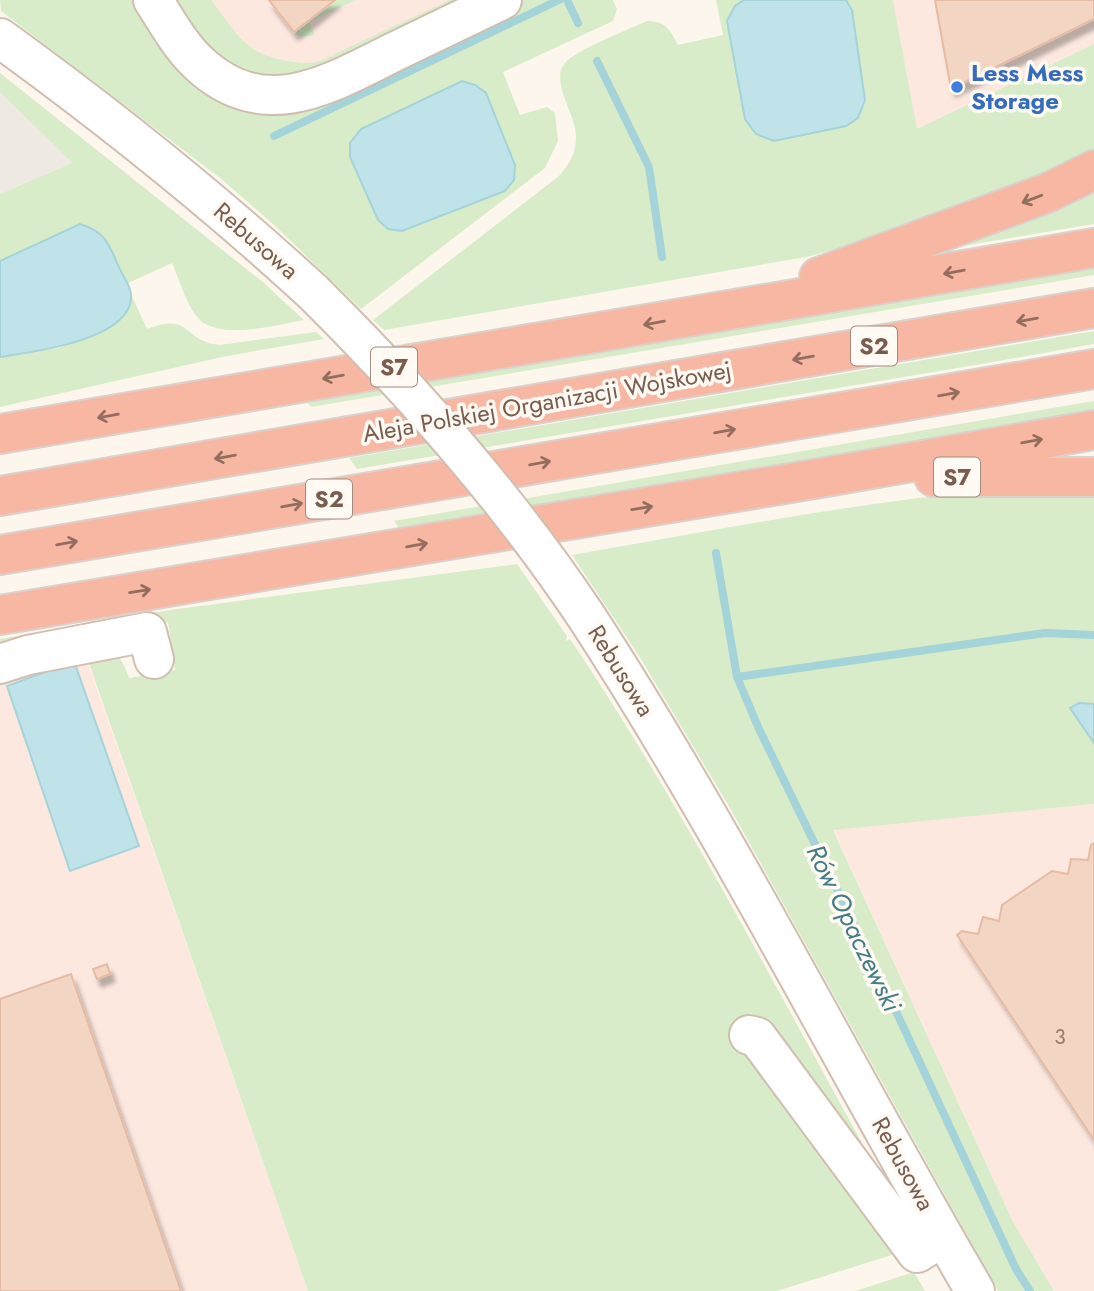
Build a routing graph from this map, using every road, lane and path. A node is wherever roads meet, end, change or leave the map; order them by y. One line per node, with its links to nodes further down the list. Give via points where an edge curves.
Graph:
1 (153, 0): 2 (street, via 204,68 244,91 261,94 311,91 330,84)
2 (502, 0)
3 (0, 38): 19 (street, Rebusowa, bridge, via 144,147 313,292 440,425 513,515 651,717)
4 (1094, 170): 7 (highway, one-way to 7, via 1047,194)
5 (1094, 248): 7 (highway, S7, one-way to 7)
6 (1094, 308): 13 (highway, Aleja Polskiej Organizacji Wojskowej / S2, one-way to 13)
7 (721, 311): 10 (highway, S7, one-way to 10)
8 (1094, 369): 14 (highway, S2, one-way to 8)
9 (1094, 430): 12 (highway, one-way to 9)
10 (0, 434)
11 (1094, 477): 12 (highway, S7)
12 (820, 478): 15 (highway, S7, one-way to 12)
13 (0, 496)
14 (0, 555)
15 (0, 615)
16 (154, 660): 17 (street, via 147,632)
17 (0, 664)
18 (749, 1035): 19 (street, via 757,1037 917,1253)
19 (943, 1237): 20 (street, Rebusowa)
20 (975, 1291)

